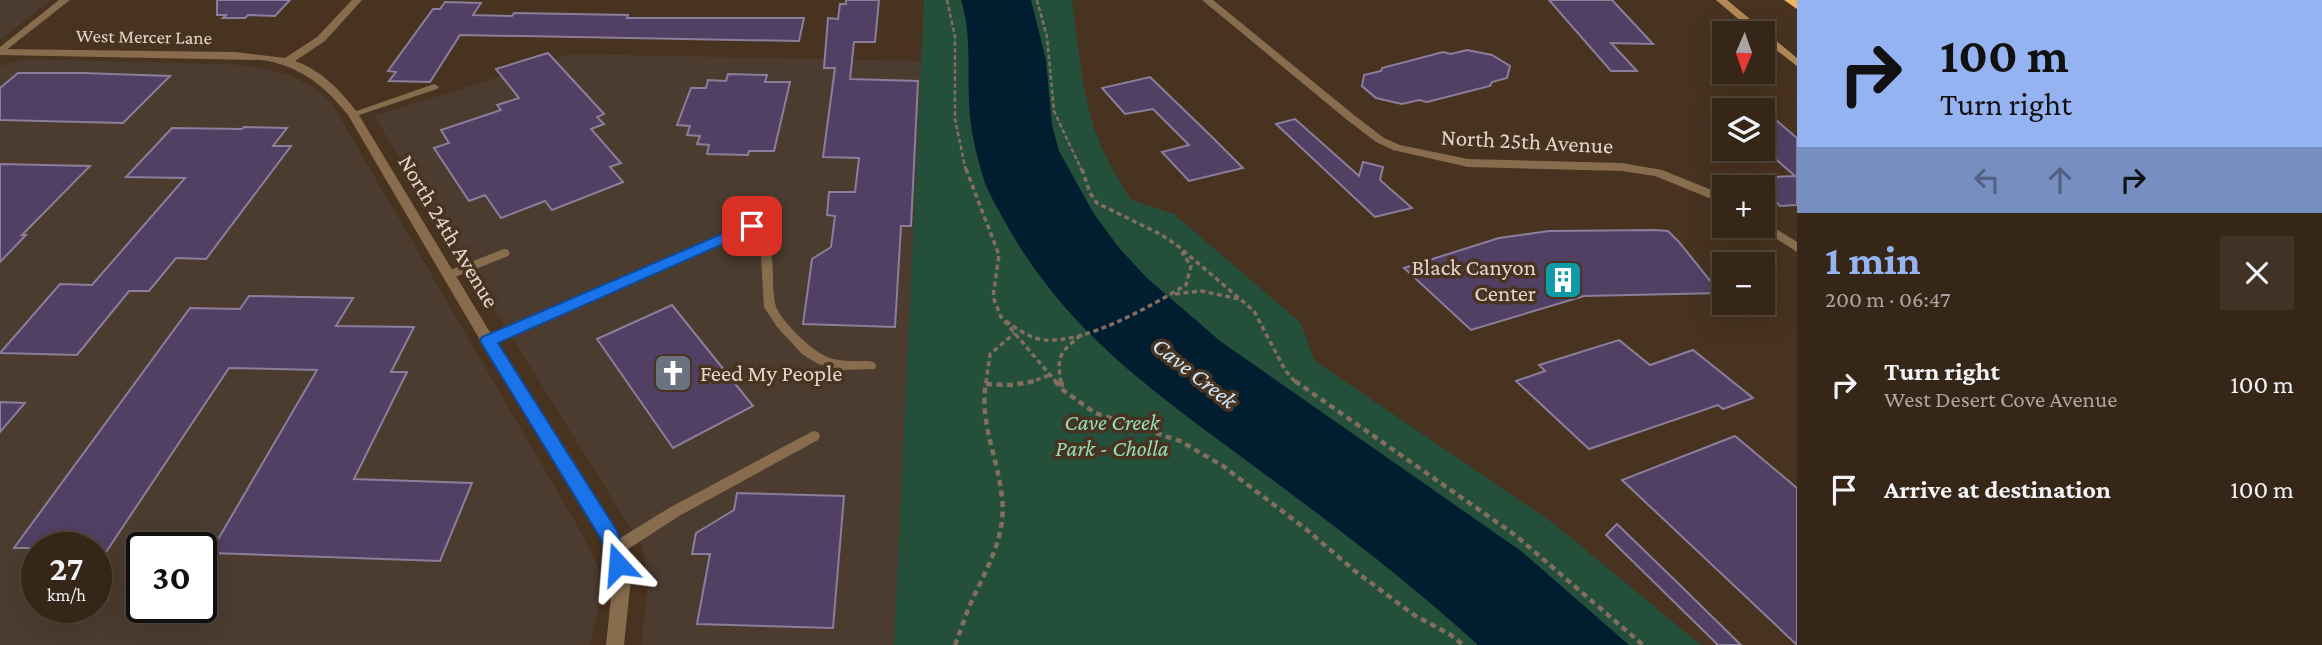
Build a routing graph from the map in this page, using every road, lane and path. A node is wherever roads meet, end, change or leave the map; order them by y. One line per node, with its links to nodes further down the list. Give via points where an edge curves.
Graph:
1 (65, 0): 11 (street)
2 (357, 0): 12 (street, via 321,39)
3 (947, 0): 25 (path, via 955,37 959,145 999,255 993,297)
4 (1037, 0): 19 (path, via 1051,64 1054,111 1090,193 1117,215)
5 (1207, 0): 16 (street, North 25th Avenue, via 1350,117 1396,148 1468,163 1622,167 1658,173)
6 (1721, 0): 9 (main road)
7 (1791, 0): 8 (highway)
8 (1797, 5)
9 (1746, 21)
10 (1775, 45): 13 (main road)
11 (0, 52): 12 (street, West Mercer Lane, via 227,55)
12 (288, 62): 15 (street, North 24th Avenue, via 333,89)
13 (1797, 63)
14 (433, 87): 15 (lane)
15 (353, 114): 22 (street, North 24th Avenue)
16 (1712, 195)
17 (752, 226): 28 (street); 29 (lane, via 766,251 772,312 782,325 819,361)
18 (1775, 234): 20 (street)
19 (1178, 246): 23 (path, via 1191,266 1186,285); 24 (path)
20 (1797, 248)
21 (504, 253): 22 (lane)
22 (449, 275): 28 (street, North 24th Avenue)
23 (1169, 295): 24 (path, via 1201,290); 27 (path)
24 (1241, 299): 38 (path, via 1254,312 1298,385 1515,535)
25 (1001, 317): 26 (path); 27 (path, via 1024,334 1045,340)
26 (1015, 333): 30 (path); 31 (path, via 990,354)
27 (1083, 334): 32 (path, via 1061,352 1058,367)
28 (488, 341): 34 (street, North 24th Avenue)
29 (870, 366)
30 (1050, 374): 31 (path, via 1017,386); 32 (path)
31 (986, 384): 36 (path, via 985,427 1002,497 1002,525 993,559)
32 (1063, 390): 37 (path, via 1095,413 1180,441 1223,466 1355,571)
33 (813, 436): 34 (lane)
34 (614, 550): 35 (street, North 24th Avenue, via 622,578)
35 (615, 645)
36 (955, 645)
37 (1463, 645)
38 (1643, 645)

